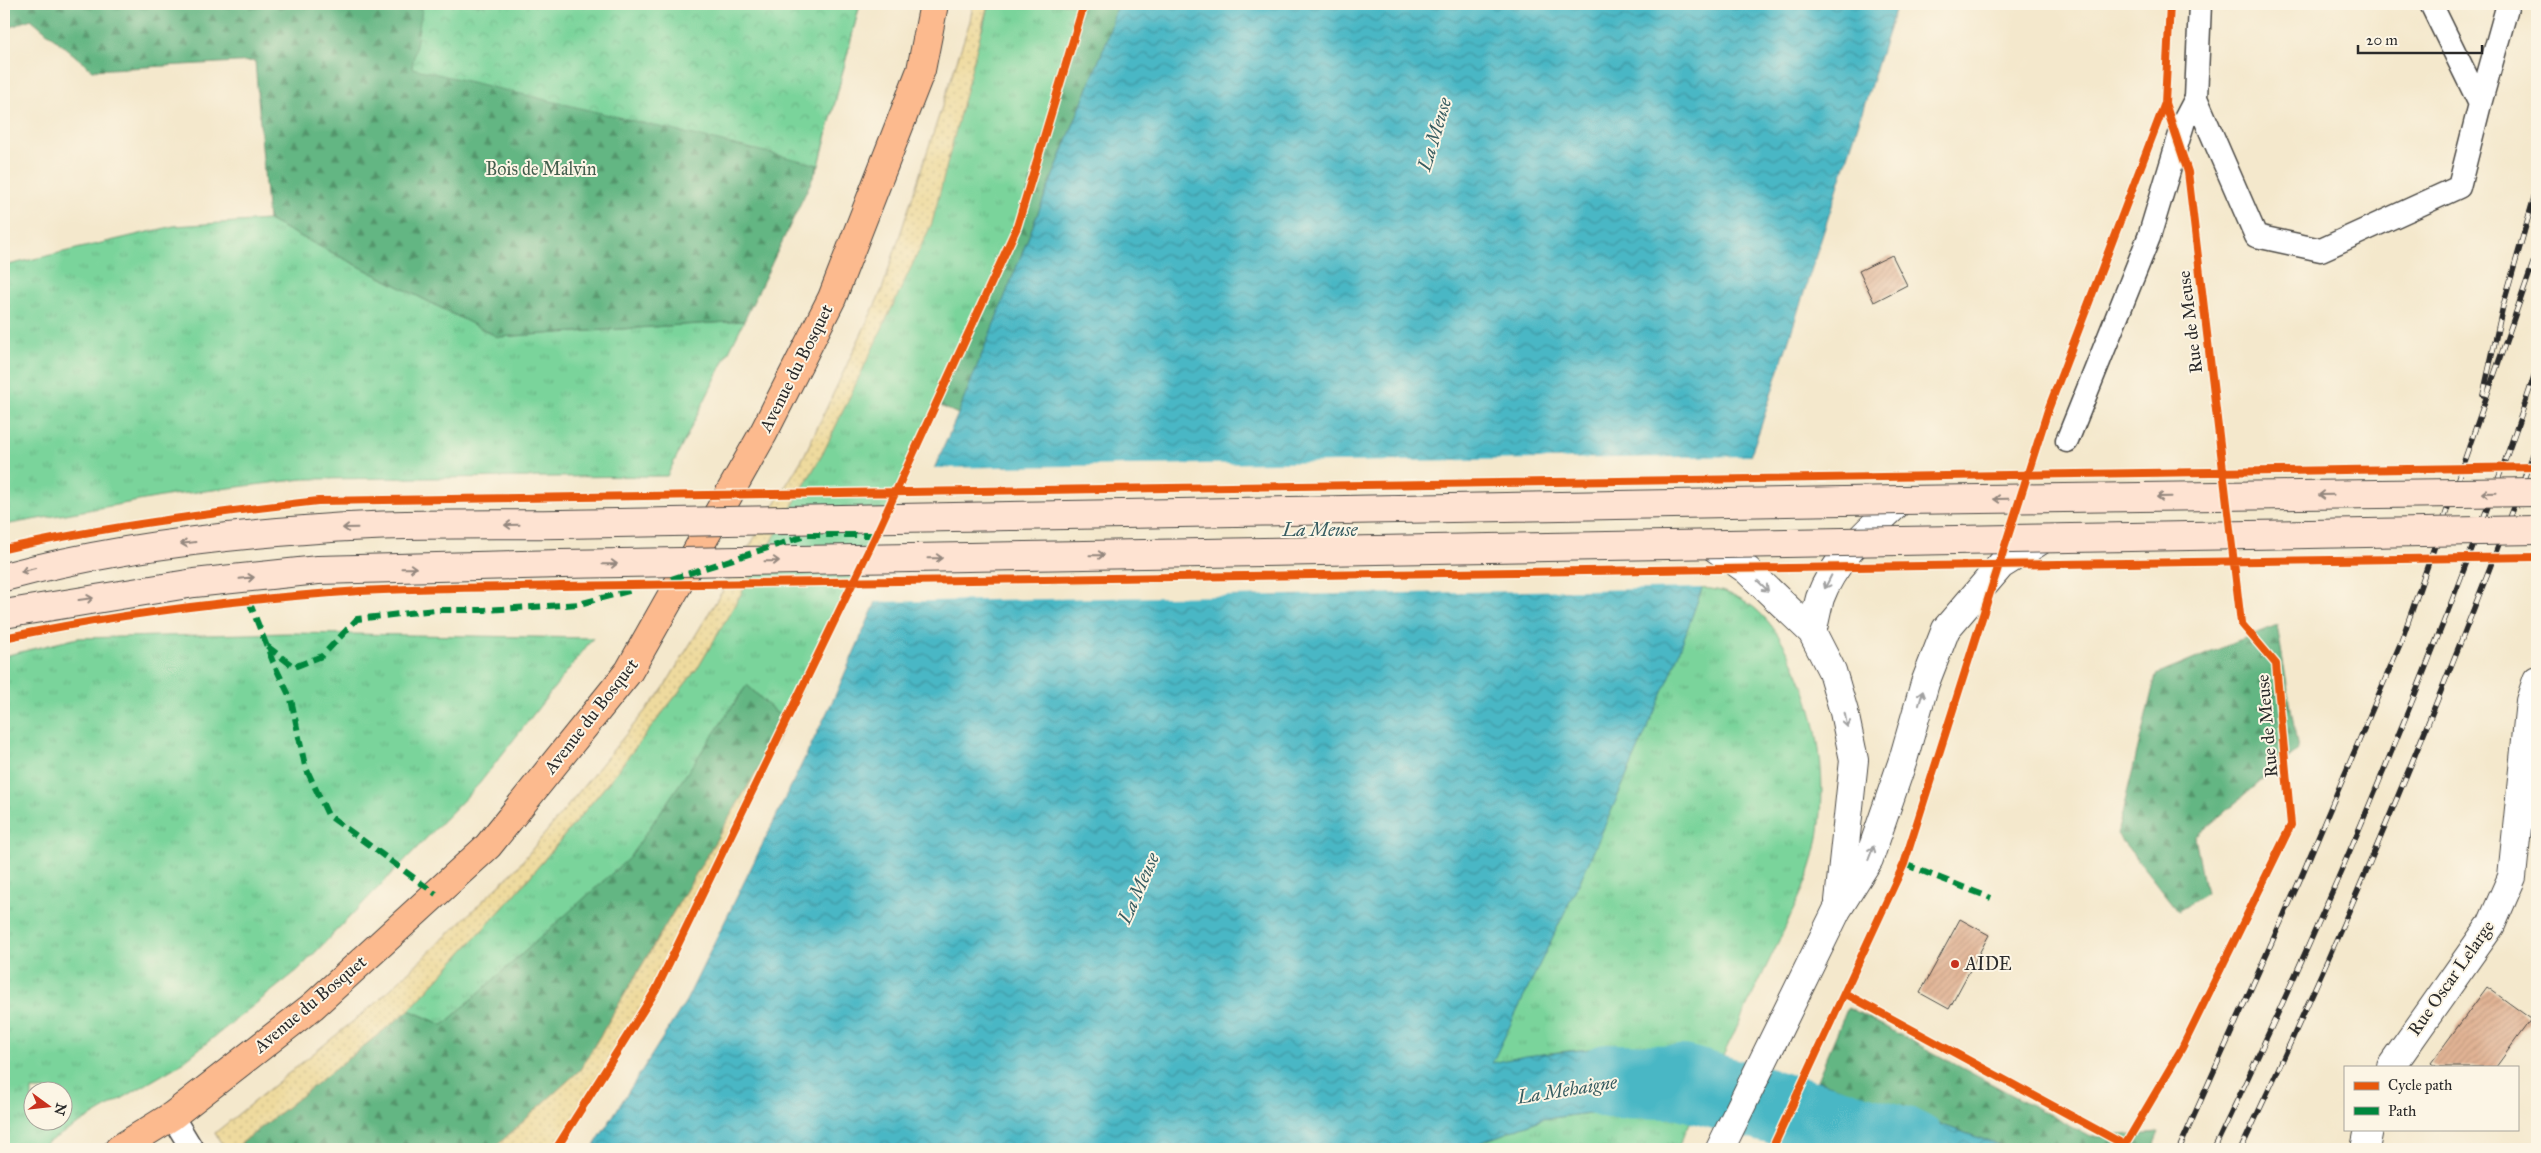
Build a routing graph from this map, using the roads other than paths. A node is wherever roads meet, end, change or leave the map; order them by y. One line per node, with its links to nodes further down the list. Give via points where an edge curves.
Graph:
1 (934, 4): 20 (main road, Avenue du Bosquet, via 921,70 832,298 764,432 630,671 488,846 313,1006)
2 (2200, 4): 5 (lane)
3 (2431, 4): 6 (lane)
4 (2508, 4): 6 (lane)
5 (2196, 98): 6 (lane, via 2256,236 2321,250 2459,186); 7 (lane, via 2184,121 2149,237)
6 (2480, 104)
7 (2067, 441)
8 (2537, 492): 9 (main road, one-way to 9, bridge)
9 (1901, 500): 12 (street, bridge); 14 (main road, one-way to 14, bridge, via 319,529 62,561)
10 (2537, 530): 11 (main road, bridge)
11 (2043, 539): 12 (main road, bridge); 18 (street, one-way to 11, via 1869,859 1925,683 1946,630 2001,566)
12 (1856, 543): 13 (main road, bridge); 16 (street, one-way to 16, via 1836,567 1820,598)
13 (1711, 545): 15 (main road, one-way to 13, bridge, via 194,583 318,570); 16 (street, one-way to 16, via 1747,570)
14 (4, 576)
15 (4, 614)
16 (1812, 632): 18 (street, one-way to 18, via 1832,671 1854,760)
17 (2537, 680): 19 (street, Rue Oscar Lelarge, via 2530,701 2512,877 2491,925)
18 (1838, 910): 24 (street)
19 (2392, 1066)
20 (172, 1116): 22 (main road, Avenue du Bosquet); 23 (lane)
21 (2369, 1130): 25 (street)
22 (118, 1149)
23 (192, 1149)
24 (1720, 1149)
25 (2365, 1149)

